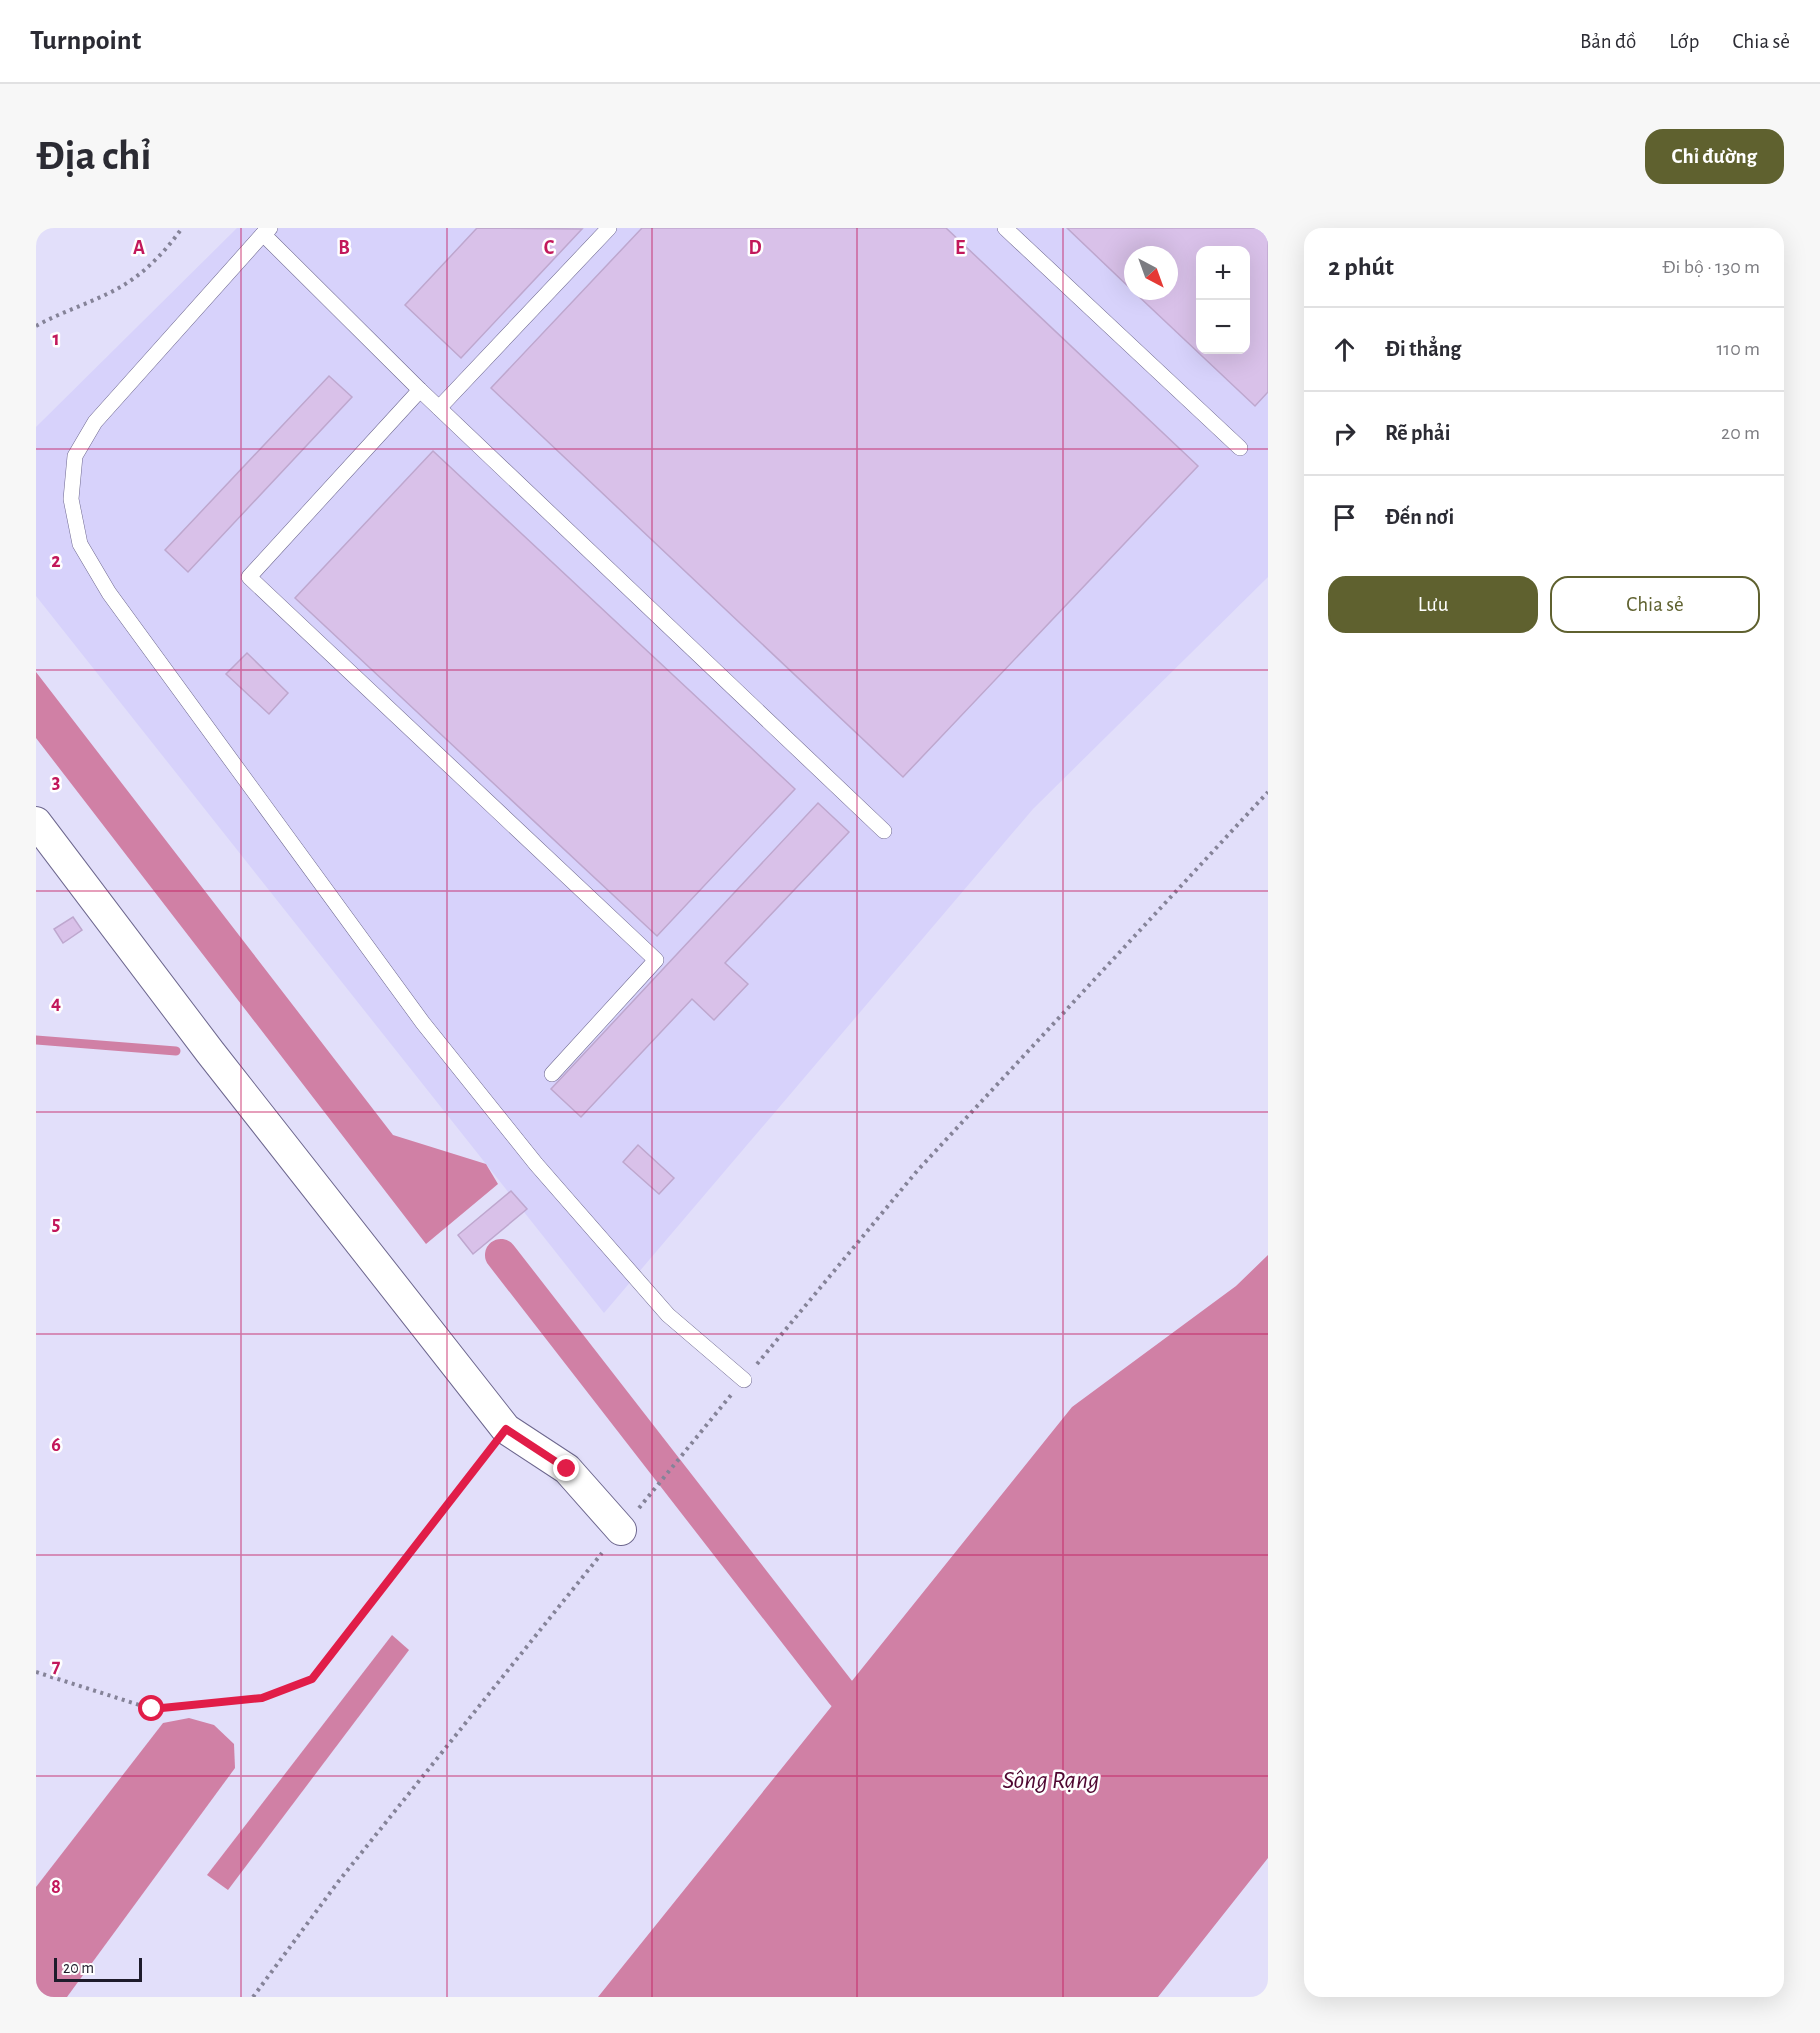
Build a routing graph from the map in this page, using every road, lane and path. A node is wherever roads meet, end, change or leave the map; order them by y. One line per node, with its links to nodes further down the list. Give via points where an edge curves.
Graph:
1 (182, 228): 5 (path, via 165,251 137,275 111,292)
2 (609, 228): 7 (lane)
3 (1005, 228): 8 (lane)
4 (266, 231): 6 (lane); 12 (lane, via 95,422 75,456 71,498 80,544 109,593 256,797 423,1023 528,1156 668,1315)
5 (36, 326)
6 (420, 390): 7 (lane); 11 (lane, via 249,577 656,960)
7 (439, 408): 10 (lane)
8 (1240, 448)
9 (36, 822): 13 (street, via 210,1052)
10 (884, 831)
11 (552, 1074)
12 (744, 1380)
13 (506, 1429): 14 (street, via 567,1469); 15 (path, via 312,1679 262,1698 152,1709)
14 (621, 1530)
15 (36, 1672)

